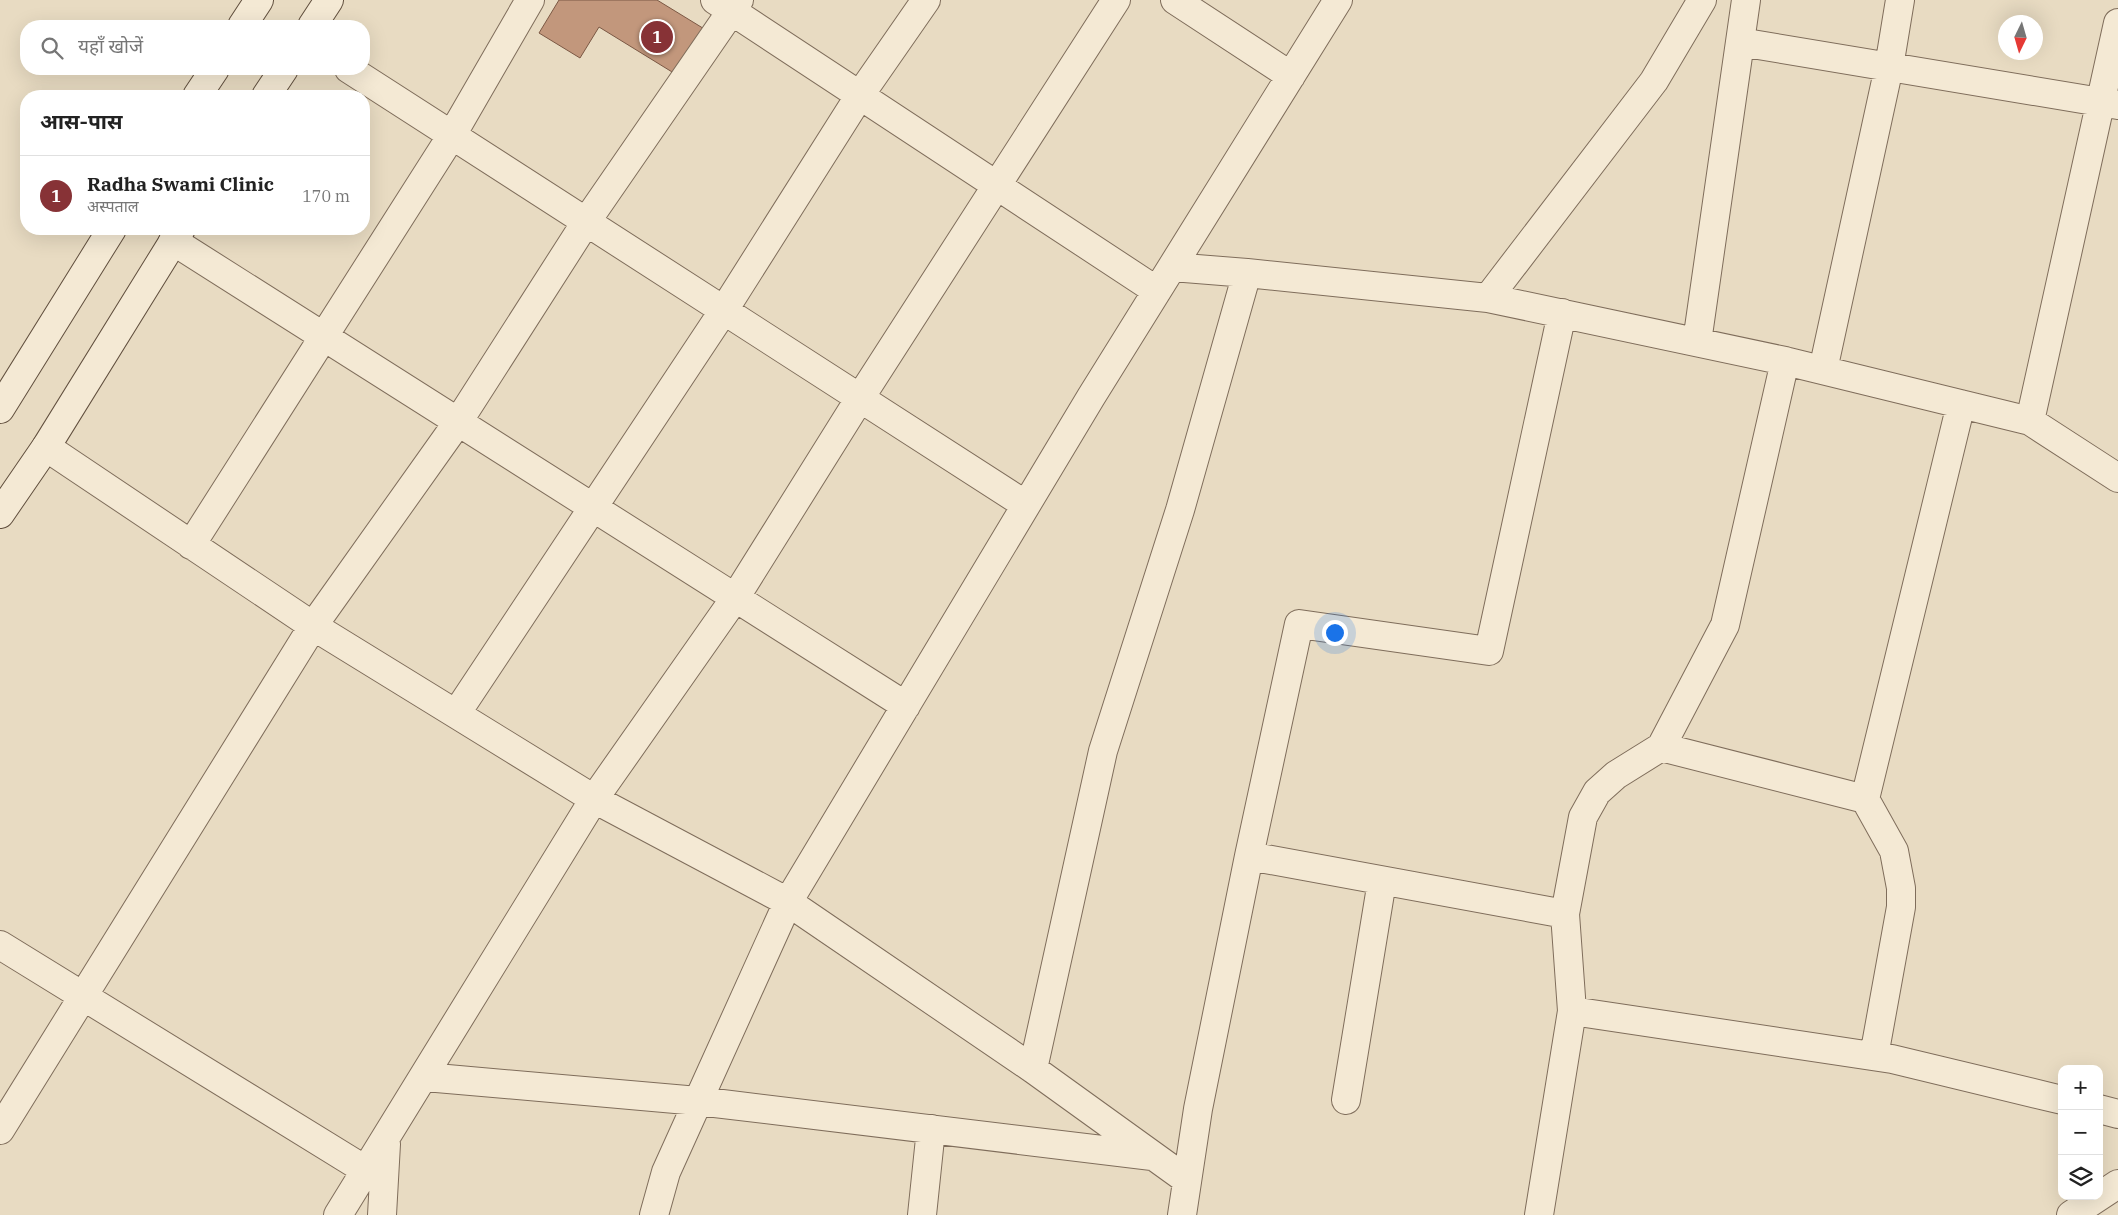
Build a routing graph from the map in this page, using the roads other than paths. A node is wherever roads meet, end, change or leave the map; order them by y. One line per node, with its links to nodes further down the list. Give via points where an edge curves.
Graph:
1 (259, 0): 12 (street)
2 (328, 0): 13 (street)
3 (530, 0): 25 (street)
4 (926, 0): 23 (street)
5 (1116, 0): 26 (street)
6 (1174, 0): 20 (street)
7 (1338, 0): 20 (street)
8 (1702, 0): 33 (street, via 1654,82)
9 (1746, 0): 15 (street)
10 (1900, 0): 16 (street)
11 (729, 4): 23 (street); 27 (street)
12 (246, 20)
13 (316, 20)
14 (2118, 23): 24 (street)
15 (1740, 42): 16 (street); 37 (street)
16 (1889, 67): 24 (street); 39 (street)
17 (210, 75): 21 (street)
18 (280, 75): 22 (street)
19 (358, 75): 25 (street)
20 (1291, 76): 30 (street)
21 (201, 90)
22 (270, 90)
23 (860, 95): 26 (street); 34 (street)
24 (2109, 104): 43 (street)
25 (452, 135): 27 (street); 36 (street)
26 (998, 186): 32 (street); 40 (street)
27 (586, 222): 34 (street); 44 (street)
28 (108, 235): 42 (street)
29 (177, 235): 36 (street); 45 (street)
30 (1172, 267): 31 (street); 32 (street)
31 (1247, 272): 33 (street); 66 (street, via 1180,510 1103,751)
32 (1157, 291): 47 (street)
33 (1488, 298): 35 (street)
34 (724, 310): 40 (street); 48 (street)
35 (1562, 313): 37 (street); 58 (street, via 1489,651 1299,624)
36 (323, 336): 44 (street); 50 (street)
37 (1697, 342): 38 (street)
38 (1786, 361): 39 (street); 55 (street, via 1725,625)
39 (1823, 370): 41 (street)
40 (860, 398): 47 (street); 51 (street)
41 (1962, 404): 43 (street); 57 (street)
42 (0, 410)
43 (2030, 420): 46 (street)
44 (458, 422): 48 (street); 52 (street)
45 (46, 447): 49 (street); 50 (street)
46 (2118, 478)
47 (1026, 505): 53 (street)
48 (592, 507): 51 (street); 54 (street)
49 (0, 514)
50 (191, 545): 52 (street)
51 (735, 598): 53 (street); 56 (street)
52 (313, 626): 54 (street); 63 (street)
53 (906, 706): 60 (street)
54 (456, 714): 56 (street)
55 (1661, 746): 57 (street); 61 (street, via 1616,775 1597,792 1583,817)
56 (594, 799): 60 (street); 67 (street)
57 (1865, 799): 65 (street, via 1894,851 1901,888 1901,907)
58 (1249, 856): 59 (street); 78 (street, via 1198,1109)
59 (1382, 881): 61 (street); 69 (street)
60 (788, 902): 66 (street); 70 (street)
61 (1565, 914): 64 (street)
62 (0, 945): 63 (street)
63 (82, 996): 74 (street); 77 (street)
64 (1572, 1011): 65 (street); 85 (street)
65 (1874, 1056): 68 (street)
66 (1033, 1069): 76 (street)
67 (425, 1077): 70 (street); 75 (street)
68 (2058, 1099)
69 (1346, 1100)
70 (698, 1101): 73 (street); 82 (street, via 666,1172)
71 (2103, 1110): 72 (street)
72 (2118, 1114)
73 (931, 1129): 76 (street); 83 (street)
74 (0, 1130)
75 (386, 1140): 77 (street); 81 (street)
76 (1153, 1156): 78 (street)
77 (367, 1171): 80 (street)
78 (1187, 1180): 84 (street)
79 (2118, 1184): 86 (street)
80 (338, 1215)
81 (382, 1215)
82 (654, 1215)
83 (922, 1215)
84 (1182, 1215)
85 (1539, 1215)
86 (2071, 1215)

